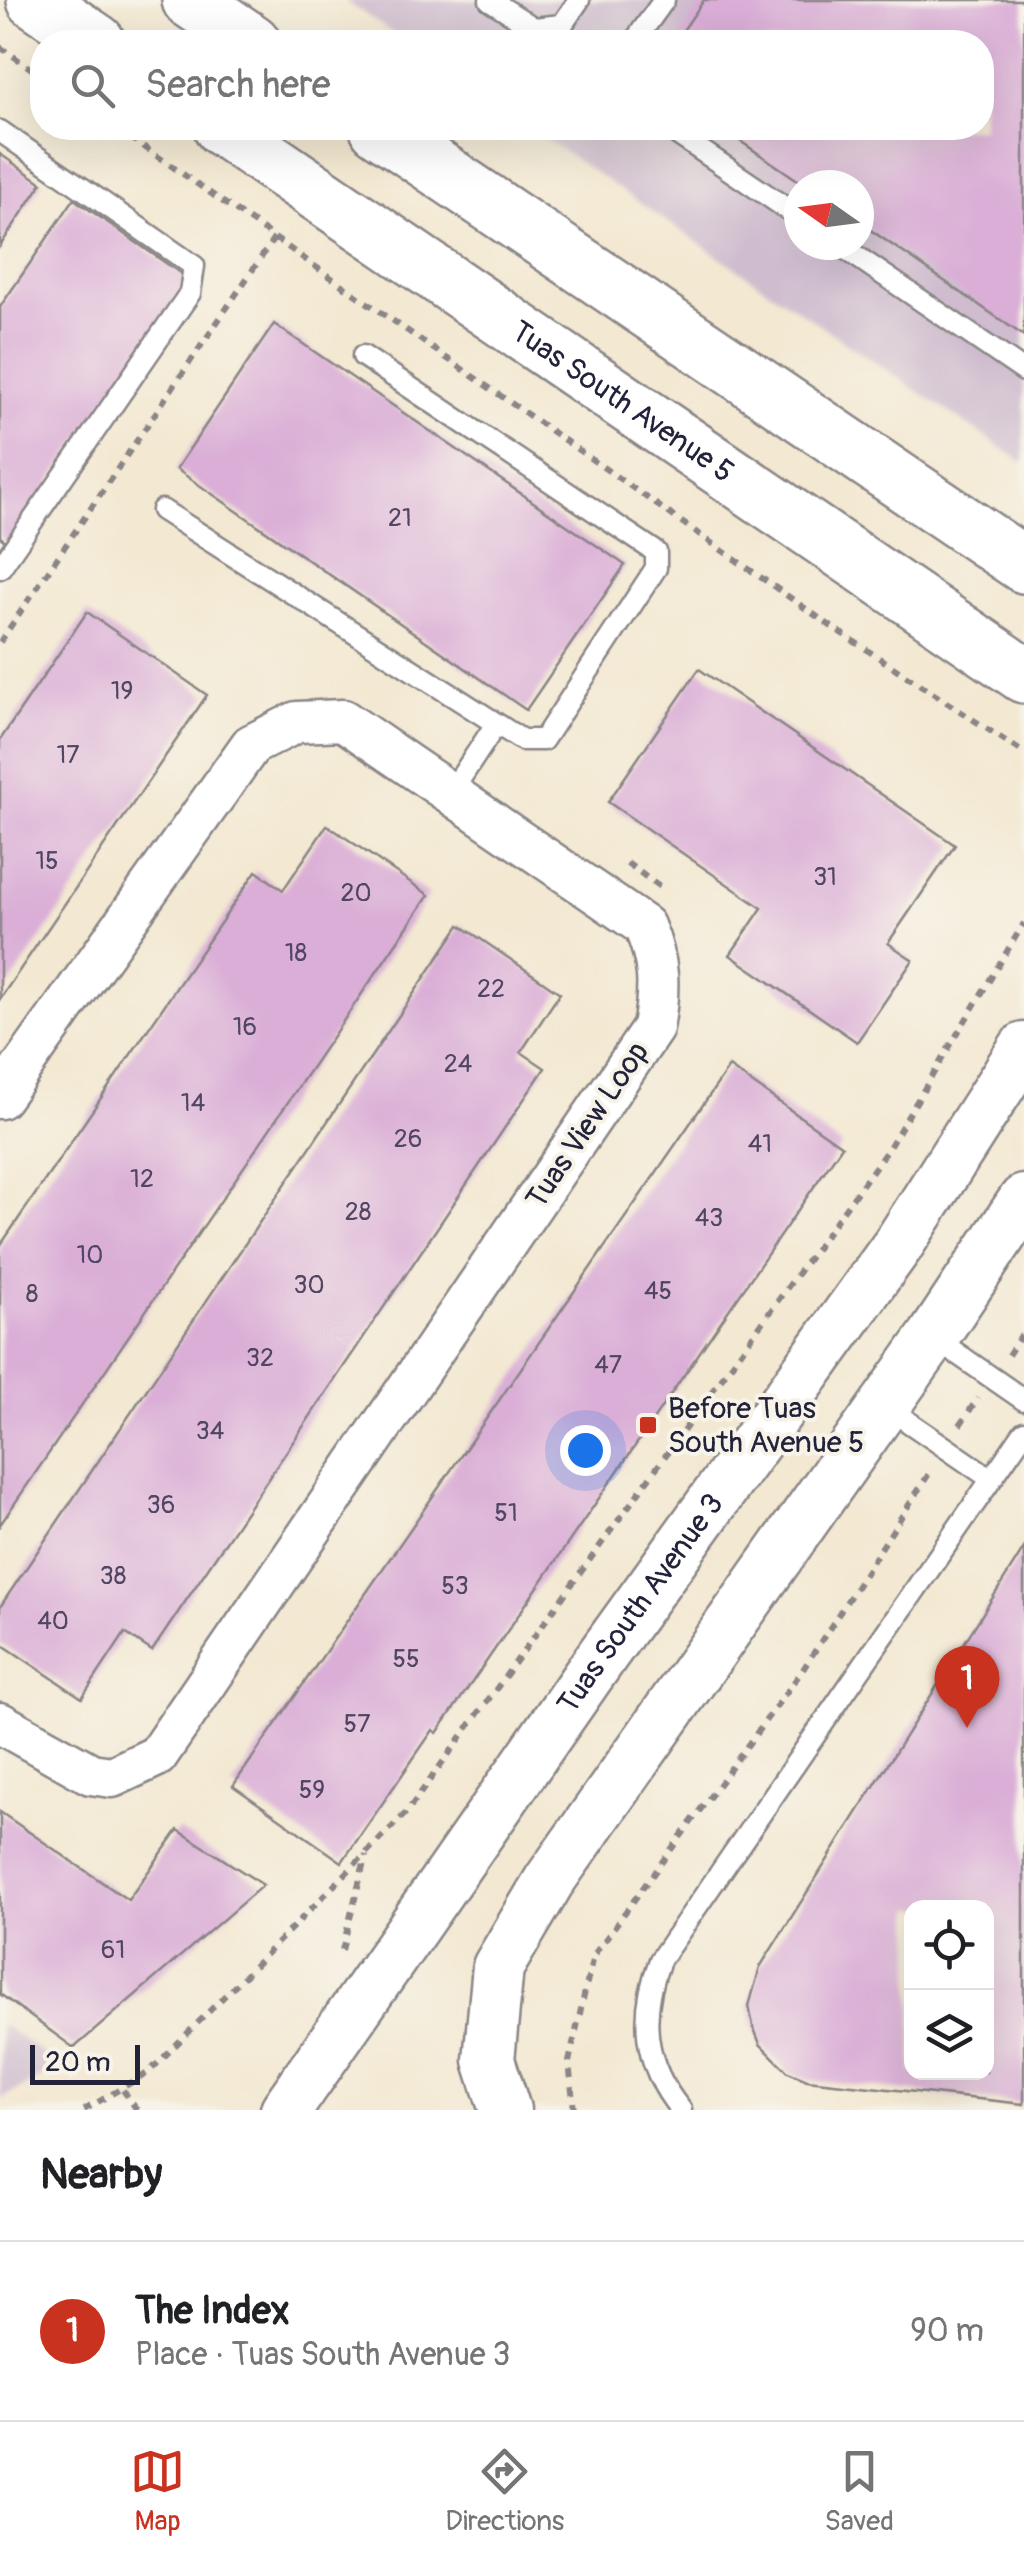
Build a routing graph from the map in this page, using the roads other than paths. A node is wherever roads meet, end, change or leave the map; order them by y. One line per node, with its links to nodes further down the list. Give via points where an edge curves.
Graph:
1 (35, 0): 6 (main road)
2 (190, 0): 7 (main road)
3 (490, 0): 4 (lane, via 534,28 562,25)
4 (579, 0)
5 (664, 0): 8 (lane)
6 (79, 30)
7 (234, 30)
8 (643, 30)
9 (0, 131): 18 (lane, via 194,266 190,293)
10 (240, 140): 20 (main road, Tuas South Avenue 5)
11 (396, 140): 19 (main road)
12 (686, 140): 13 (lane)
13 (784, 207)
14 (862, 260): 16 (lane)
15 (363, 356): 21 (lane, via 656,552 656,568 543,740 530,743)
16 (1024, 371)
17 (162, 510): 21 (lane)
18 (2, 562)
19 (1024, 565)
20 (1024, 675)
21 (496, 724): 22 (lane)
22 (450, 794): 24 (street, Tuas View Loop, via 343,720 298,722 251,745); 31 (street, Tuas View Loop, via 644,926 658,958 653,1028 157,1756 112,1777 91,1774)
23 (1024, 1048): 32 (street, Tuas South Avenue 3, via 898,1245)
24 (0, 1098)
25 (1024, 1200): 26 (street)
26 (933, 1337): 27 (lane); 28 (street)
27 (1024, 1400)
28 (884, 1406): 30 (lane); 33 (street, via 549,1881 498,1967 489,2060)
29 (1024, 1432): 30 (lane)
30 (990, 1478): 34 (lane, via 660,1960 644,2022 652,2062)
31 (0, 1723)
32 (286, 2110)
33 (505, 2110)
34 (681, 2110)

